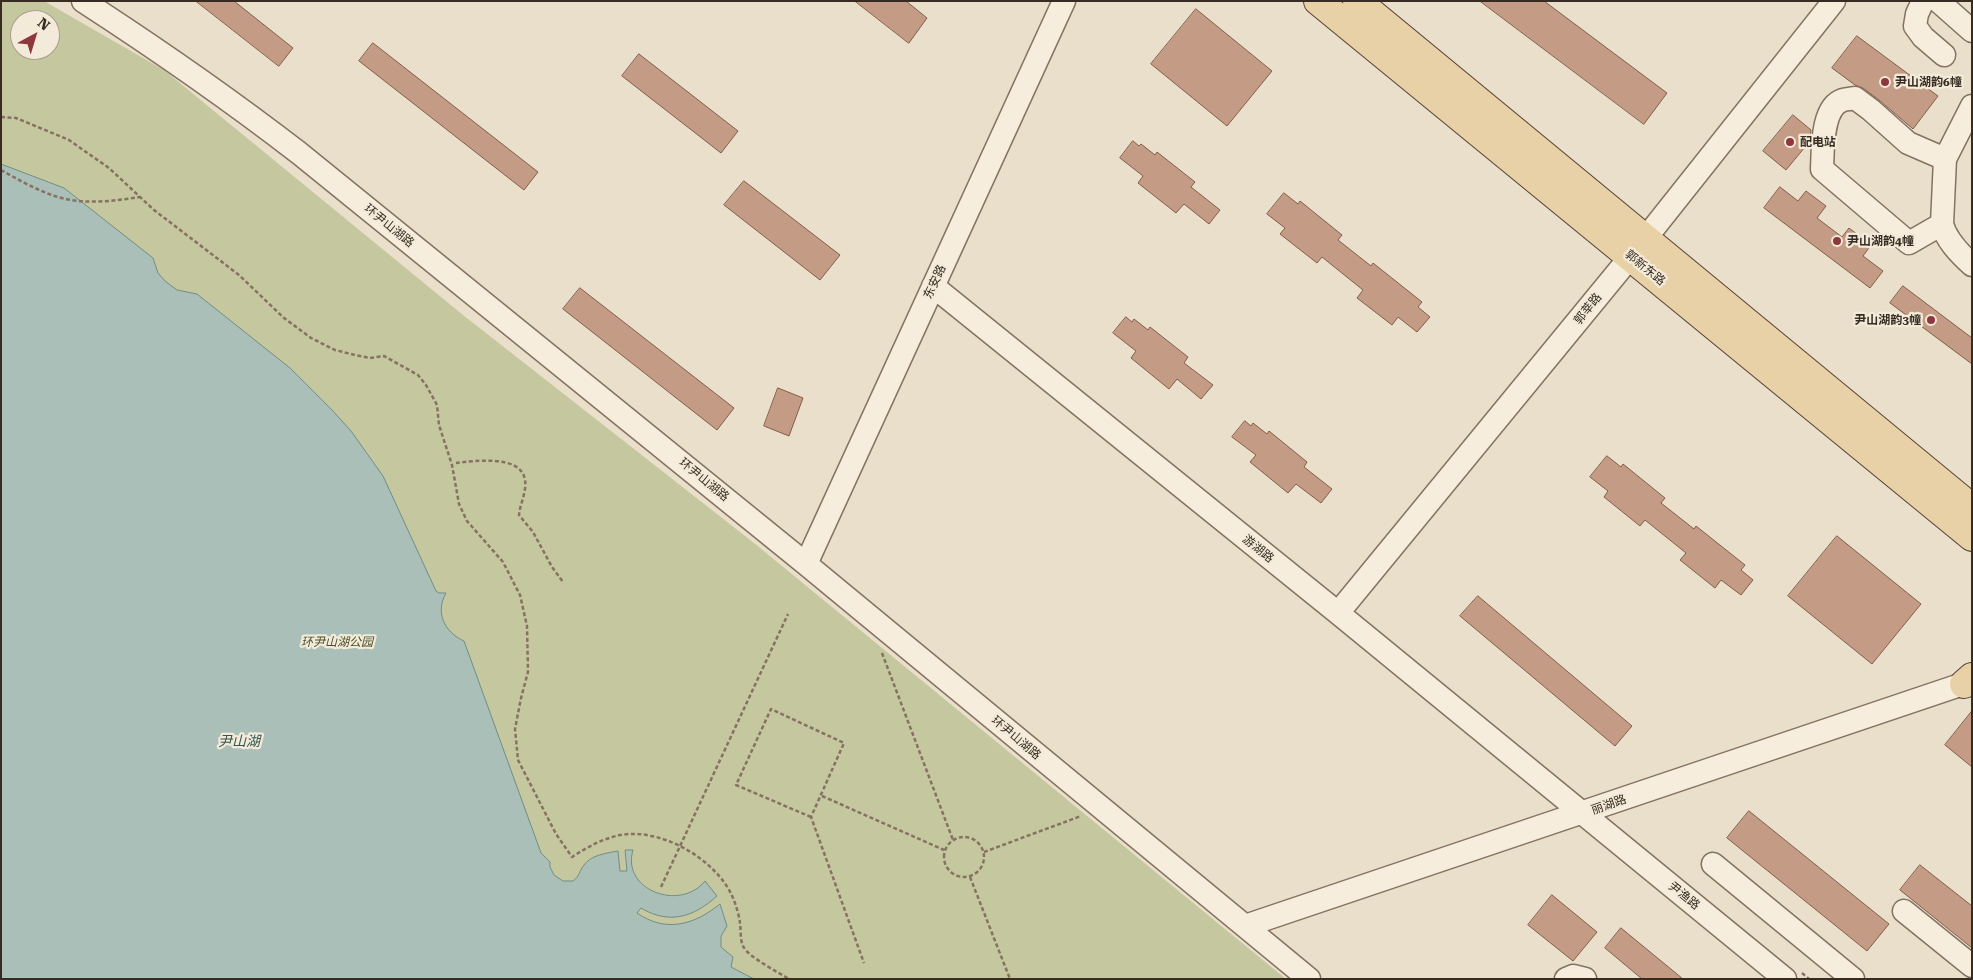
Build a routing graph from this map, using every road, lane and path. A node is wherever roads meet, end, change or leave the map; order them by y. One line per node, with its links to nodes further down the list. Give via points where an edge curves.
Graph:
1 (83, 1): 22 (street, 环尹山湖路, via 231,100)
2 (1064, 1): 18 (street, 东安路)
3 (1318, 1): 16 (main road, 郭新东路)
4 (1356, 1): 16 (main road, 郭新东路)
5 (1834, 1): 16 (street, 郭莘路)
6 (1923, 1): 9 (street, via 1916,14 1915,26)
7 (1938, 1): 8 (street)
8 (1972, 31)
9 (1944, 55)
10 (1972, 106): 12 (street)
11 (1, 117): 14 (path, via 16,118 69,140 109,168)
12 (1945, 159): 15 (street); 15 (street, via 1908,143 1855,98 1841,100 1829,112 1824,130 1822,169 1909,243)
13 (1, 170): 14 (path, via 58,197 84,201)
14 (140, 197): 33 (path, via 239,275 284,318 311,338 334,350 356,356 384,356 418,375 437,406 459,504 467,521 503,562 520,595 527,626 528,672 515,729 518,760 556,834 572,856 618,835 643,834)
15 (1942, 224): 17 (street, via 1944,233)
16 (1638, 248): 20 (main road, 郭新东路); 21 (main road, 郭新东路); 24 (street, 郭莘路)
17 (1972, 265)
18 (933, 286): 22 (street, 东安路); 24 (street, 游湖路)
19 (456, 463): 23 (path, via 500,460 523,474 526,481 519,514 534,532)
20 (1972, 508)
21 (1972, 537)
22 (806, 564): 40 (street, 环尹山湖路)
23 (563, 582)
24 (1338, 613): 29 (street, 游湖路)
25 (788, 614): 33 (path)
26 (882, 653): 32 (path)
27 (1969, 681): 29 (street, 丽湖路)
28 (822, 796): 31 (path); 31 (path, via 844,743 771,709 736,785); 34 (path)
29 (1582, 814): 40 (street, 丽湖路); 48 (street, 尹渔路)
30 (1082, 815): 35 (path)
31 (811, 818): 41 (path)
32 (953, 840): 34 (path); 35 (path, via 965,836 973,839)
33 (679, 846): 38 (path); 43 (path, via 694,854 718,875 732,896 740,920 743,946)
34 (944, 850): 37 (path, via 945,866 950,873)
35 (984, 852): 37 (path, via 981,869)
36 (1713, 864): 49 (street)
37 (970, 877): 44 (path)
38 (661, 887)
39 (1904, 911): 42 (street)
40 (1245, 926): 45 (street, 环尹山湖路)
41 (864, 963)
42 (1972, 966)
43 (789, 979)
44 (1010, 979)
45 (1310, 979)
46 (1566, 979): 47 (street, via 1573,976)
47 (1584, 979)
48 (1785, 979)
49 (1853, 979)

